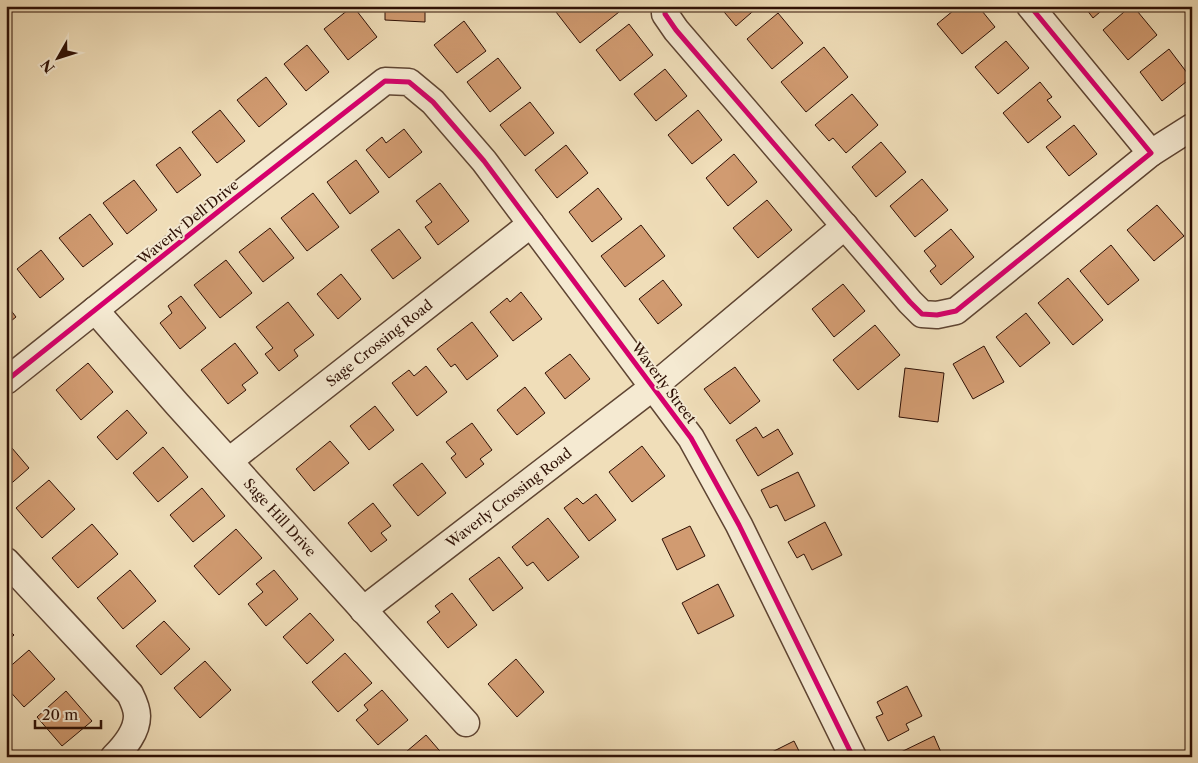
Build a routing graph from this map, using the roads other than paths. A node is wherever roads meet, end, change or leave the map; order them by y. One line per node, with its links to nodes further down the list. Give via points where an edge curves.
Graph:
1 (665, 6): 7 (street, via 665,14 676,30)
2 (1030, 6): 5 (street)
3 (385, 81): 6 (street, Waverly Street, via 409,82 433,102); 8 (street, Waverly Dell Drive)
4 (1192, 127): 5 (street)
5 (1151, 153): 7 (street, via 956,311 922,314)
6 (531, 224): 10 (street, Waverly Street); 11 (street, Sage Crossing Road)
7 (845, 226): 10 (street, Waverly Crossing Road)
8 (95, 310): 9 (street, Waverly Dell Drive); 11 (street, Sage Hill Drive)
9 (6, 381)
10 (653, 387): 13 (street, Waverly Crossing Road); 16 (street, Waverly Street, via 691,438 739,525)
11 (229, 462): 13 (street, Sage Hill Drive)
12 (6, 561): 15 (street, via 130,694 137,715 134,731)
13 (363, 610): 14 (street, Sage Hill Drive)
14 (466, 723)
15 (114, 757)
16 (853, 757)

